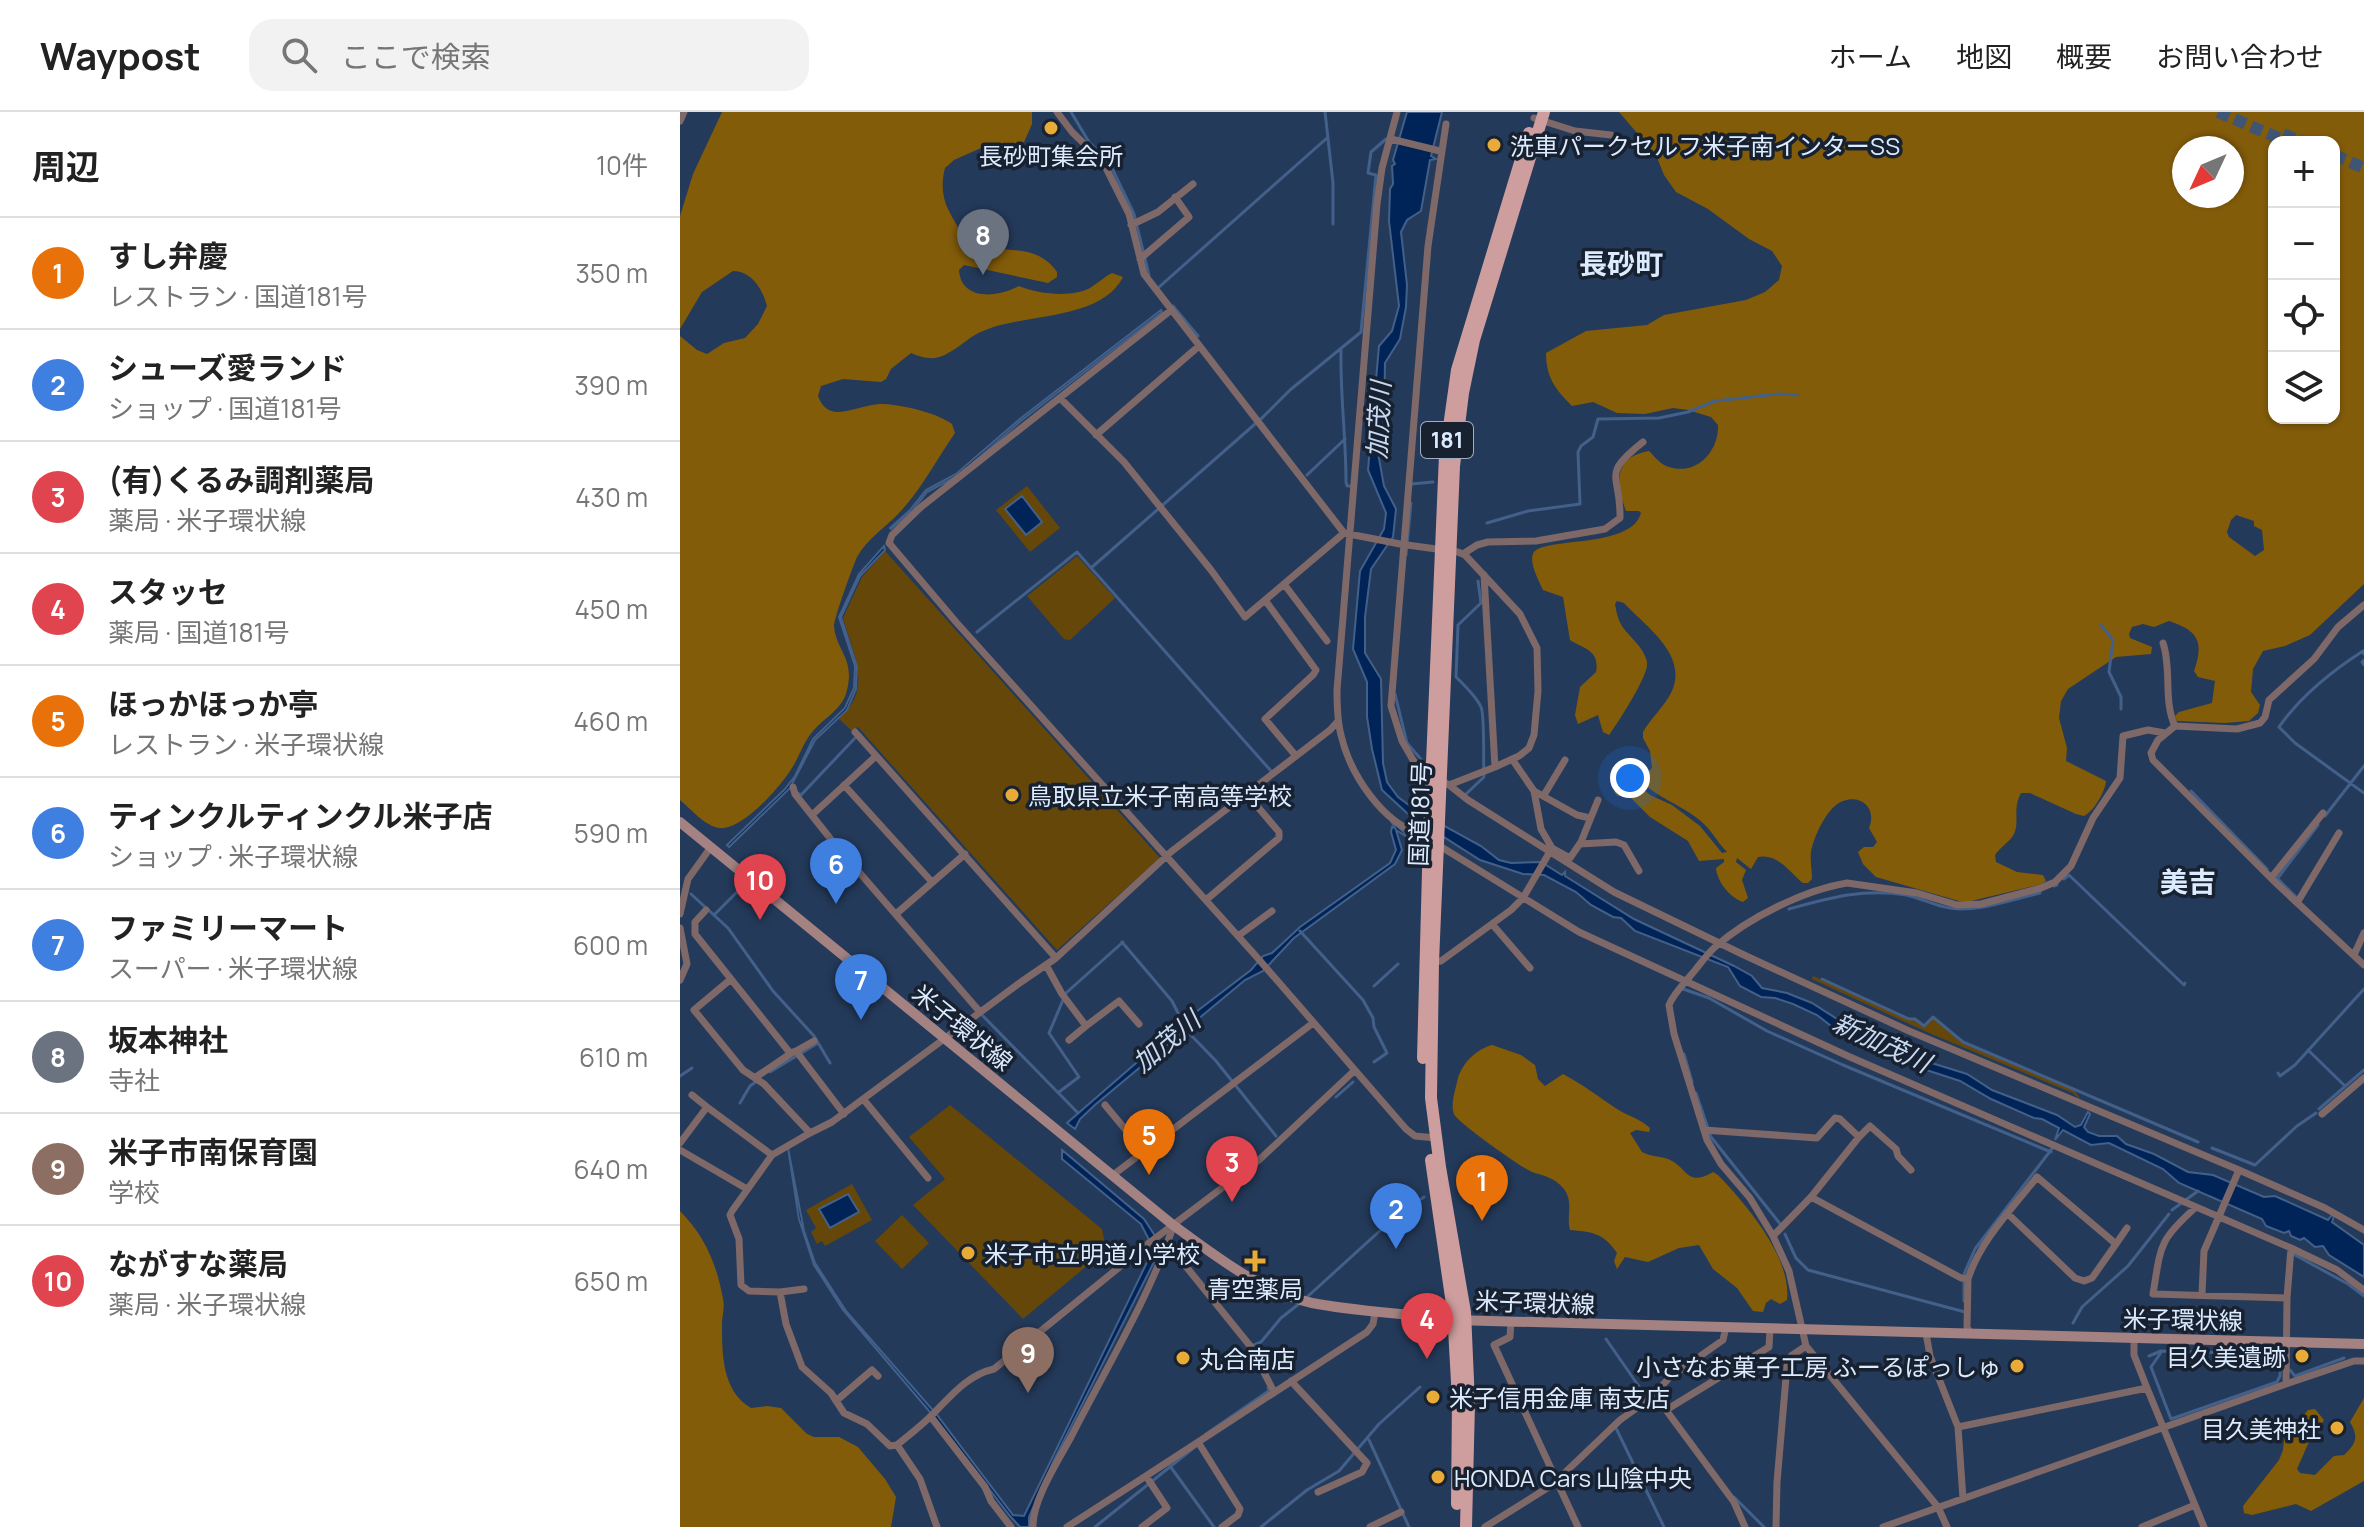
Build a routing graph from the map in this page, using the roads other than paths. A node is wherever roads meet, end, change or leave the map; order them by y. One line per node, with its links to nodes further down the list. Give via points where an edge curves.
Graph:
1 (684, 112): 5 (street)
2 (1397, 112): 8 (street)
3 (1058, 113): 12 (street, via 1103,162)
4 (1539, 116): 7 (street, via 1575,131); 21 (highway, 国道181号 / 181, via 1457,370 1445,455)
5 (680, 121)
6 (1446, 124): 9 (street)
7 (1611, 135)
8 (1393, 140): 9 (street); 19 (street, via 1377,204)
9 (1436, 150): 20 (street)
10 (1193, 184): 11 (street)
11 (1175, 197): 12 (street); 13 (street, via 1189,217)
12 (1131, 225): 13 (street)
13 (1140, 259): 14 (street, via 1144,274)
14 (1170, 311): 15 (street); 16 (street)
15 (1199, 346): 17 (street); 19 (street)
16 (1060, 398): 17 (street); 54 (street, via 921,507 889,543)
17 (1096, 435): 24 (street, via 1124,462 1245,617)
18 (1643, 442): 21 (street, via 1614,471 1620,518 1613,525)
19 (1350, 534): 20 (street); 23 (street); 28 (street)
20 (1401, 545): 21 (street); 37 (street, via 1391,706 1413,760)
21 (1452, 551): 22 (street); 37 (highway, 国道181号 / 181)
22 (1484, 575): 34 (street, via 1520,614 1538,654 1534,735 1529,748); 36 (street)
23 (1284, 584): 24 (street); 26 (street)
24 (1265, 600): 33 (street, via 1316,670 1265,719)
25 (2364, 605): 29 (street, via 2269,700 2260,723 2237,729)
26 (1327, 641)
27 (2163, 643): 29 (street)
28 (1338, 721): 33 (street); 49 (street, via 1344,747 1370,795 1400,825)
29 (2175, 726): 31 (street)
30 (855, 732): 32 (street)
31 (2165, 733): 56 (street, via 2153,747 2153,760); 69 (street, via 2148,730 2123,736 2120,778 2093,818 2071,866 2048,885 1981,904 1957,905 1847,883 1789,901)
32 (876, 756): 38 (street); 53 (street)
33 (1296, 756): 41 (street)
34 (1512, 759): 36 (street); 40 (street)
35 (1565, 760): 42 (street)
36 (1495, 767): 37 (street)
37 (1440, 779): 49 (highway, 国道181号 / 181); 52 (street)
38 (844, 785): 45 (street); 57 (street)
39 (793, 787): 45 (street)
40 (1534, 791): 42 (street); 52 (street)
41 (1246, 793): 54 (street); 59 (street, via 1279,838)
42 (1544, 795): 46 (street)
43 (1598, 800): 46 (street)
44 (2323, 813): 56 (street)
45 (812, 815): 64 (street)
46 (1590, 818): 50 (street)
47 (680, 822): 51 (main road, 米子環状線)
48 (2339, 833): 60 (street)
49 (1434, 840): 58 (street); 72 (highway, 国道181号 / 181)
50 (1580, 844): 52 (street, via 1570,858); 55 (street, via 1624,845)
51 (711, 847): 63 (street, via 686,883); 83 (main road, 米子環状線)
52 (1550, 853): 58 (street); 69 (street)
53 (965, 854): 57 (street); 71 (street)
54 (1167, 856): 59 (street); 71 (street)
55 (1639, 871)
56 (2271, 878): 60 (street)
57 (932, 882): 64 (street)
58 (1524, 896): 65 (street); 77 (street, via 1579,932)
59 (1206, 900): 68 (street)
60 (2297, 903): 70 (street)
61 (706, 910): 76 (street, via 695,922 695,934)
62 (1272, 911): 68 (street)
63 (680, 914)
64 (896, 914): 79 (street)
65 (1492, 924): 72 (street, via 1441,961); 75 (street)
66 (680, 928): 78 (street, via 687,964)
67 (2364, 933): 70 (street)
68 (1238, 936): 80 (street)
69 (1718, 945): 77 (street); 105 (street)
70 (2354, 955): 74 (street)
71 (1056, 958): 73 (street)
72 (1429, 962): 99 (highway, 国道181号 / 181, via 1423,1076)
73 (1046, 965): 79 (street); 82 (street)
74 (2364, 965)
75 (1530, 968)
76 (731, 979): 86 (street); 88 (street, via 694,1010 743,1070)
77 (1688, 979): 96 (street, via 1671,999 1669,1013); 110 (street, via 1850,1057)
78 (680, 980)
79 (980, 1012): 83 (street)
80 (1313, 1023): 87 (street); 102 (street)
81 (1139, 1024): 82 (street, via 1119,1001)
82 (1086, 1026): 84 (street)
83 (945, 1038): 91 (street); 106 (main road, 米子環状線)
84 (1069, 1040)
85 (814, 1041): 86 (street)
86 (793, 1052): 88 (street); 94 (street)
87 (1354, 1071): 99 (street, via 1411,1135); 113 (street, via 1259,1160)
88 (756, 1077): 97 (street)
89 (2364, 1078): 95 (street)
90 (692, 1095): 93 (street)
91 (864, 1100): 94 (street); 107 (street)
92 (1105, 1105): 102 (street)
93 (707, 1107): 100 (street); 103 (street)
94 (844, 1114): 97 (street)
95 (2322, 1114)
96 (1704, 1130): 98 (street, via 1817,1138 1835,1118); 116 (street, via 1722,1166)
97 (810, 1133): 103 (street)
98 (1859, 1137): 104 (street, via 1870,1126); 109 (street)
99 (1432, 1138): 127 (highway, 国道181号 / 181)
100 (680, 1143)
101 (680, 1150): 108 (street)
102 (1144, 1152): 106 (street)
103 (772, 1155): 108 (street)
104 (1911, 1170)
105 (2238, 1173): 112 (street); 115 (street)
106 (1113, 1175): 113 (main road, 米子環状線)
107 (928, 1178)
108 (747, 1189): 123 (street, via 730,1215 739,1239 741,1285 749,1291)
109 (1811, 1197): 116 (street); 120 (street)
110 (2195, 1208): 112 (street); 124 (street, via 2165,1237 2153,1294)
111 (2008, 1214): 118 (street, via 2037,1177); 118 (street, via 2084,1281 2092,1278); 120 (street, via 1973,1262)
112 (2219, 1216): 119 (street); 124 (street, via 2202,1261)
113 (1173, 1225): 117 (street); 126 (main road, 米子環状線, via 1278,1292); 147 (street, via 994,1369 979,1372)
114 (2127, 1228): 118 (street)
115 (2364, 1230)
116 (1773, 1236): 131 (street, via 1789,1271)
117 (1167, 1243): 143 (street, via 1251,1347); 161 (street, via 1050,1477)
118 (2116, 1244)
119 (2291, 1248): 122 (street); 125 (street)
120 (1968, 1279): 133 (street)
121 (804, 1289): 123 (street)
122 (2364, 1290)
123 (780, 1292): 145 (street, via 800,1364)
124 (2202, 1294): 125 (street)
125 (2287, 1298): 135 (street)
126 (1375, 1312): 127 (main road, 米子環状線); 140 (street, via 1367,1332)
127 (1459, 1320): 128 (main road, 米子環状線); 166 (highway, 国道181号 / 181); 167 (highway, 国道181号 / 181, via 1469,1403)
128 (1511, 1321): 129 (main road, 米子環状線); 153 (street, via 1510,1337 1494,1345)
129 (1726, 1327): 130 (main road, 米子環状線); 144 (street, via 1723,1340 1682,1367)
130 (1770, 1329): 131 (main road, 米子環状線); 146 (street, via 1769,1347)
131 (1801, 1329): 132 (main road, 米子環状線); 137 (street)
132 (1926, 1333): 133 (main road, 米子環状線); 148 (street)
133 (1970, 1334): 134 (main road, 米子環状線)
134 (2134, 1338): 135 (main road, 米子環状線); 142 (street, via 2134,1355)
135 (2285, 1341): 136 (main road, 米子環状線); 141 (street)
136 (2364, 1344)
137 (1806, 1346): 157 (street); 171 (street, via 1787,1366)
138 (2364, 1361): 141 (street)
139 (878, 1376): 145 (street, via 872,1370)
140 (1291, 1381): 143 (street); 154 (street, via 1367,1463 1362,1472)
141 (2286, 1384): 149 (street)
142 (2147, 1388): 148 (street); 149 (street)
143 (1274, 1392): 150 (street)
144 (1652, 1397): 146 (street); 153 (street)
145 (836, 1401): 151 (street, via 844,1413 867,1424 890,1446)
146 (1666, 1410): 170 (street, via 1734,1502)
147 (931, 1417): 151 (street); 160 (street)
148 (1958, 1427): 155 (street)
149 (2163, 1429): 155 (street); 156 (street)
150 (1198, 1442): 152 (street); 164 (street, via 1240,1509)
151 (897, 1445): 159 (street, via 920,1479)
152 (1146, 1476): 162 (street); 163 (street, via 1167,1508)
153 (1556, 1480): 168 (street); 169 (street)
154 (1318, 1492)
155 (1963, 1499): 157 (street)
156 (2195, 1505): 174 (street); 175 (street)
157 (1938, 1507): 172 (street); 173 (street)
158 (1401, 1512): 165 (street)
159 (937, 1527)
160 (1011, 1527)
161 (1033, 1527)
162 (1067, 1527)
163 (1142, 1527)
164 (1222, 1527)
165 (1370, 1527)
166 (1458, 1527)
167 (1466, 1527)
168 (1485, 1527)
169 (1578, 1527)
170 (1745, 1527)
171 (1776, 1527)
172 (1883, 1527)
173 (1947, 1527)
174 (2142, 1527)
175 (2204, 1527)

